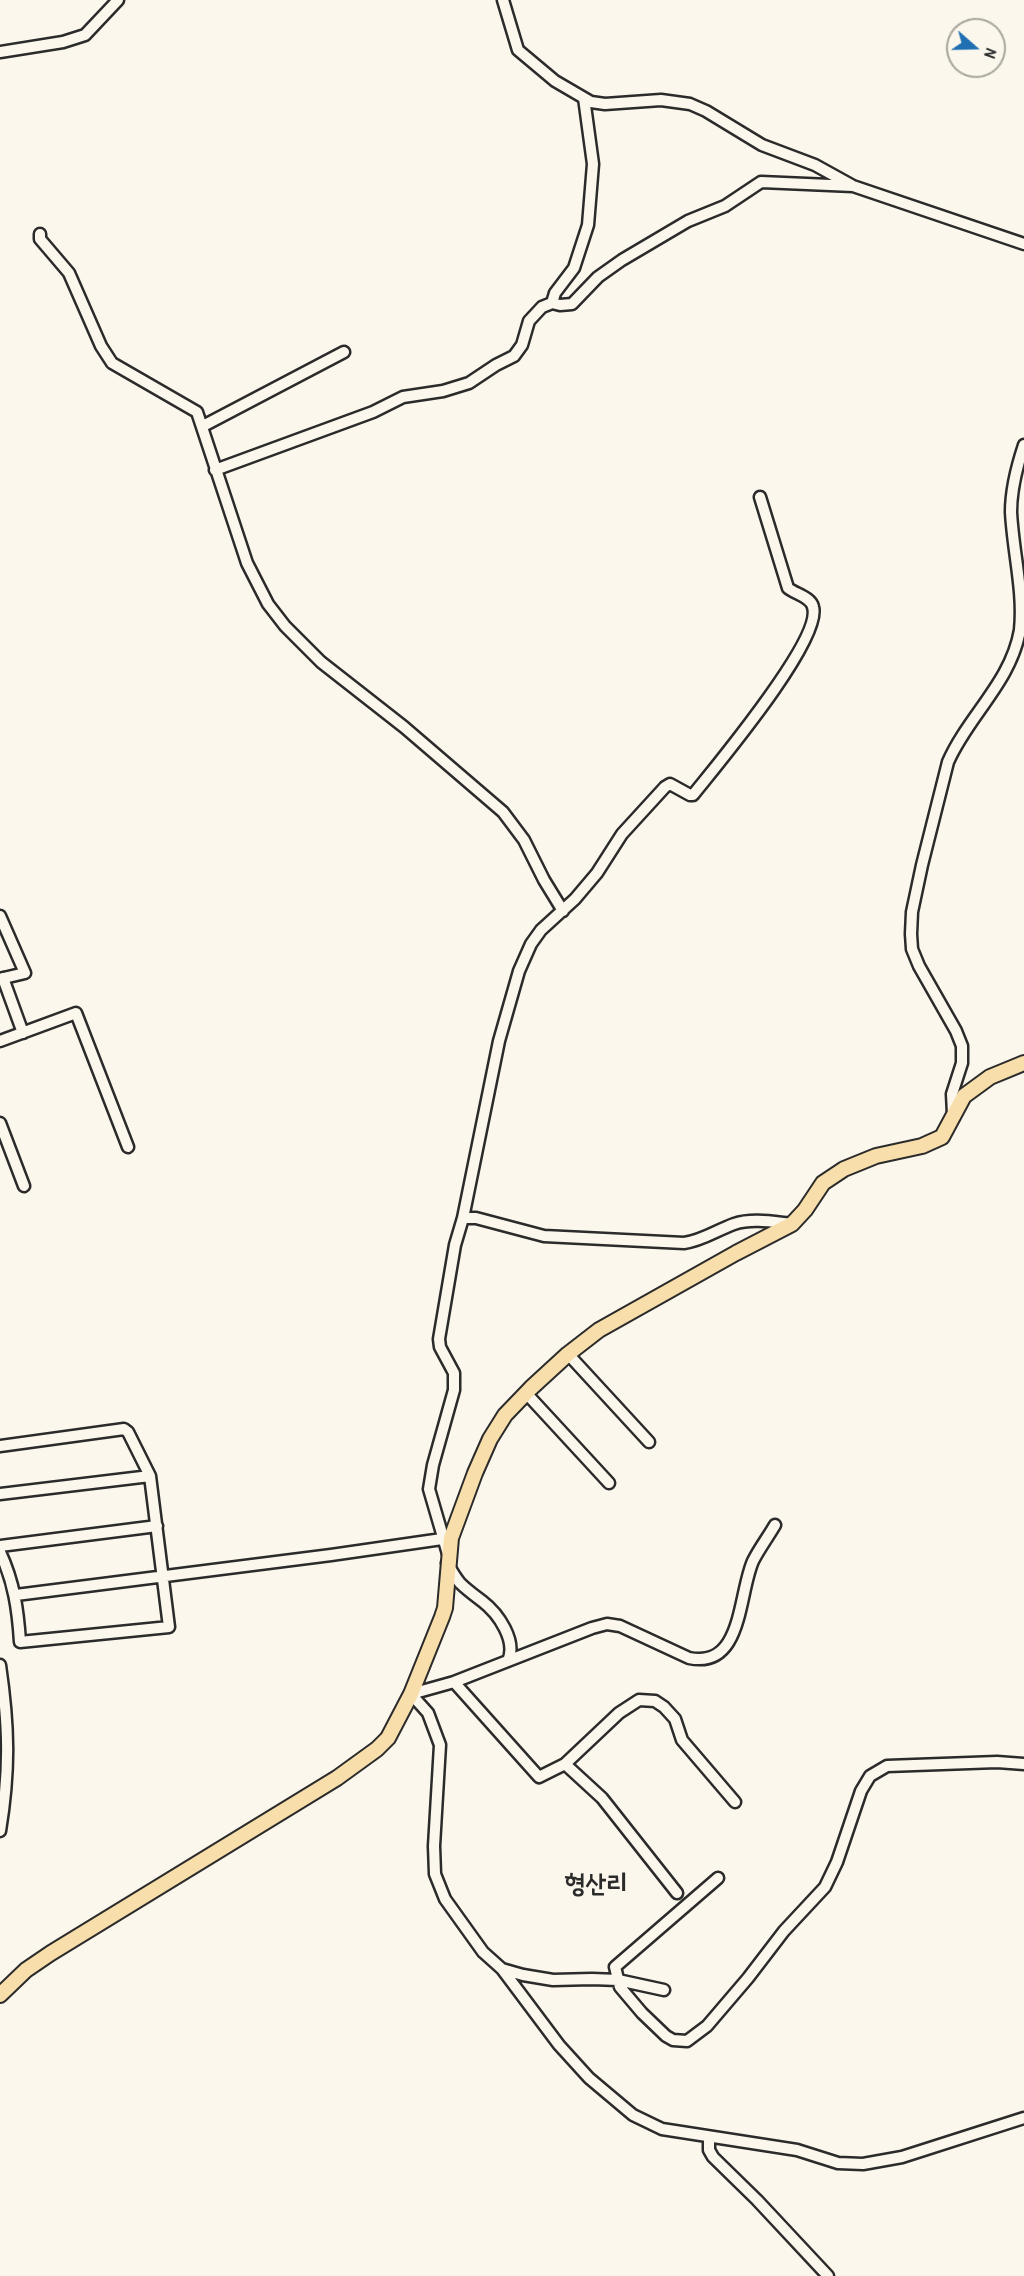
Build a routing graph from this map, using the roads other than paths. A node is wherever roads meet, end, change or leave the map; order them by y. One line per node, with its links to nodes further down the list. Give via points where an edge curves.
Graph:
1 (118, 0): 3 (street, via 85,35)
2 (503, 0): 4 (street, via 519,50 549,76)
3 (0, 52)
4 (584, 98): 5 (street, via 597,104 662,100 690,104 762,145 815,165); 8 (street, via 593,164 590,213 577,261)
5 (853, 186): 7 (street); 8 (street, via 761,182 725,206 688,221 622,260 598,277 572,304)
6 (40, 234): 10 (street, via 69,273 112,363 189,406 197,412)
7 (1024, 244)
8 (552, 303): 12 (street, via 542,307 529,321 522,345 514,356 469,383 403,397 373,412)
9 (344, 352): 10 (street)
10 (202, 426): 12 (street)
11 (1024, 445): 20 (street, via 1011,509 1023,607 1020,633 999,683 948,762 912,918 915,957 962,1046 962,1063 952,1094)
12 (215, 470): 14 (street, via 247,563 268,604 321,662 503,812 524,840)
13 (760, 498): 14 (street, via 788,588 813,607 814,620 804,644 693,795 670,784 665,787 622,834 597,873)
14 (563, 910): 24 (street, via 531,944 513,990)
15 (0, 916): 16 (street, via 25,973)
16 (2, 979): 17 (street)
17 (23, 1033): 18 (street); 22 (street, via 76,1013)
18 (0, 1041)
19 (1024, 1063): 20 (main road, via 981,1083 964,1096)
20 (953, 1114): 25 (main road, via 946,1132 935,1140 876,1156 830,1178)
21 (0, 1123): 23 (street)
22 (128, 1146)
23 (24, 1186)
24 (463, 1218): 25 (street, via 544,1236 684,1243 740,1223); 35 (street, via 439,1339 454,1373 454,1390 429,1489)
25 (792, 1224): 26 (main road, via 621,1317)
26 (568, 1354): 27 (main road); 28 (street)
27 (526, 1393): 31 (street); 38 (main road, via 490,1439 453,1529)
28 (649, 1442)
29 (0, 1446): 30 (street, via 124,1429)
30 (150, 1476): 32 (street); 34 (street)
31 (609, 1483)
32 (0, 1494)
33 (775, 1525): 41 (street, via 753,1562 729,1644 711,1658 689,1658 620,1626 607,1624)
34 (157, 1526): 36 (street); 39 (street)
35 (442, 1539): 38 (street); 39 (street)
36 (0, 1546)
37 (0, 1552): 40 (street)
38 (448, 1558): 41 (street, via 458,1581 484,1602 509,1638 512,1651); 44 (main road, via 445,1608)
39 (164, 1576): 40 (street); 40 (street, via 169,1627 20,1642)
40 (16, 1595)
41 (508, 1661): 43 (street)
42 (0, 1665): 48 (street, via 9,1756)
43 (454, 1682): 44 (street); 45 (street, via 539,1777)
44 (411, 1694): 51 (street, via 428,1713 440,1745 435,1874 445,1899 462,1924); 54 (main road, via 388,1738 356,1764 97,1923 27,1970)
45 (565, 1764): 47 (street, via 619,1713 639,1700 655,1701 675,1719 682,1740); 50 (street, via 602,1798)
46 (1024, 1764): 52 (street, via 887,1766 870,1776 825,1887 707,2026 687,2042 666,2036 642,2013)
47 (735, 1802)
48 (0, 1831)
49 (718, 1878): 52 (street, via 615,1967)
50 (677, 1893)
51 (502, 1969): 52 (street, via 553,1980); 56 (street, via 578,2067 633,2115 654,2126)
52 (618, 1980): 53 (street)
53 (664, 1990)
54 (0, 1995)
55 (1024, 2118): 56 (street, via 902,2157 863,2164 838,2163 797,2150)
56 (709, 2137): 57 (street, via 713,2157)
57 (828, 2276)

